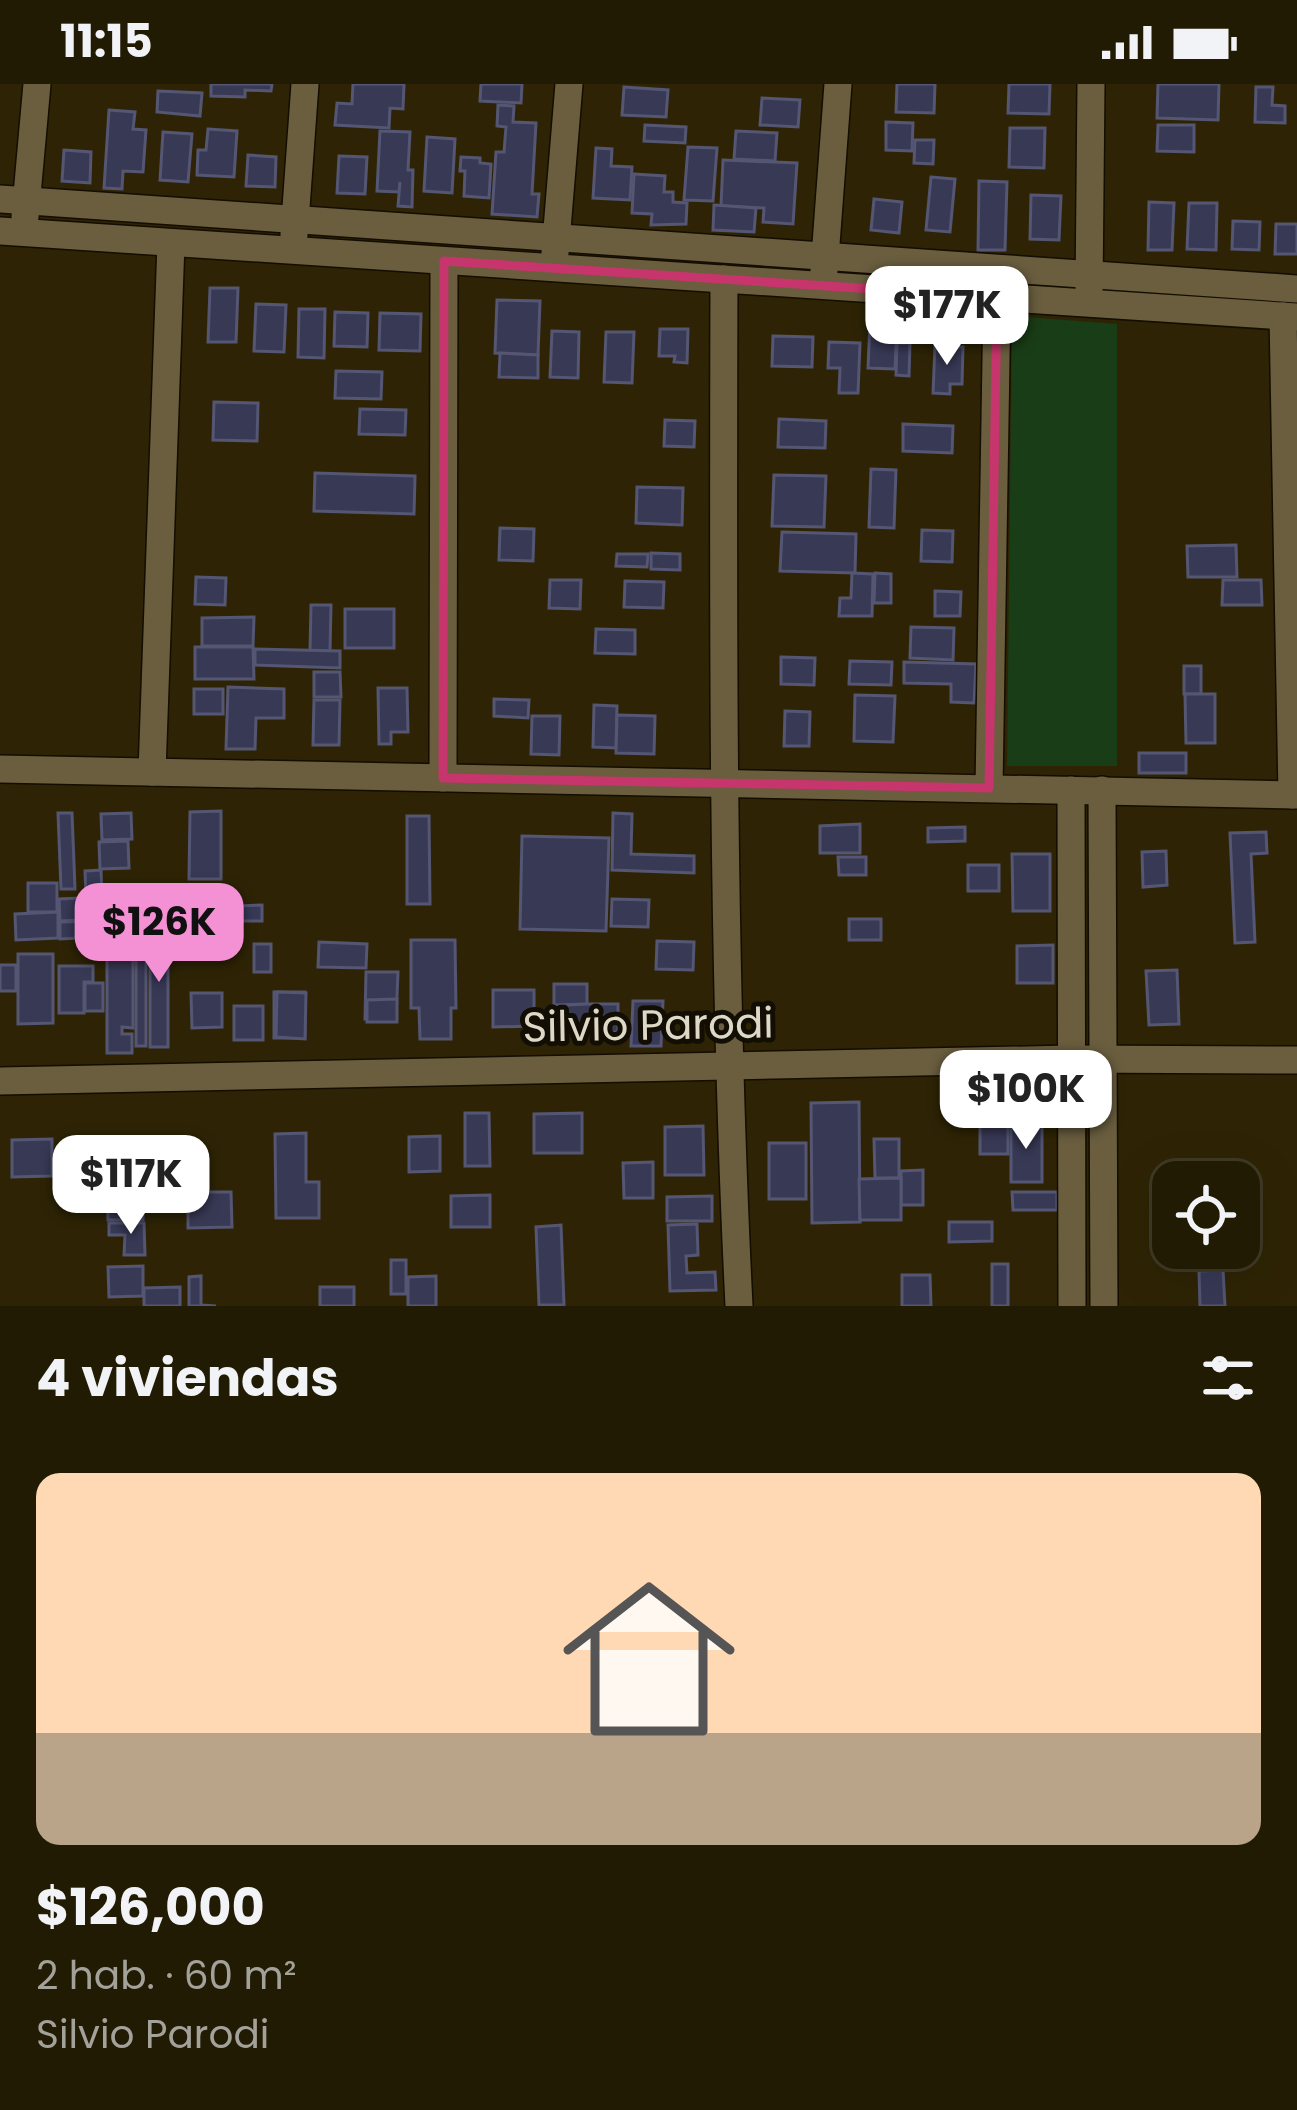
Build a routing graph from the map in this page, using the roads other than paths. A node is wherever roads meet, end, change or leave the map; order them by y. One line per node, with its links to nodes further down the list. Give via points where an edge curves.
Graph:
1 (37, 84): 6 (street)
2 (305, 84): 7 (street)
3 (569, 84): 9 (street)
4 (838, 84): 12 (street)
5 (1091, 84): 15 (street)
6 (13, 200): 7 (street); 8 (street)
7 (296, 220): 9 (street); 11 (street)
8 (12, 232): 10 (street)
9 (556, 237): 12 (street); 14 (street)
10 (171, 243): 11 (street); 23 (street)
11 (293, 251): 13 (street)
12 (825, 256): 15 (street); 17 (street)
13 (444, 261): 14 (street); 24 (street)
14 (553, 268): 16 (street)
15 (1089, 274): 18 (street); 20 (street)
16 (724, 279): 17 (street); 25 (street)
17 (823, 285): 19 (street)
18 (1297, 289)
19 (997, 297): 20 (street); 26 (street)
20 (1089, 303): 21 (street)
21 (1290, 316): 29 (street)
22 (0, 769): 23 (street)
23 (152, 772): 24 (street)
24 (443, 778): 25 (street)
25 (723, 783): 26 (street); 33 (street)
26 (989, 788): 27 (street)
27 (1071, 790): 28 (street); 30 (street)
28 (1102, 790): 29 (street); 31 (street)
29 (1294, 795)
30 (1072, 1059): 31 (street, Silvio Parodi); 33 (street, Silvio Parodi); 36 (street)
31 (1103, 1059): 32 (street, Silvio Parodi); 37 (street)
32 (1297, 1060)
33 (727, 1065): 34 (street, Silvio Parodi); 35 (street)
34 (0, 1081)
35 (739, 1306)
36 (1072, 1306)
37 (1104, 1306)

